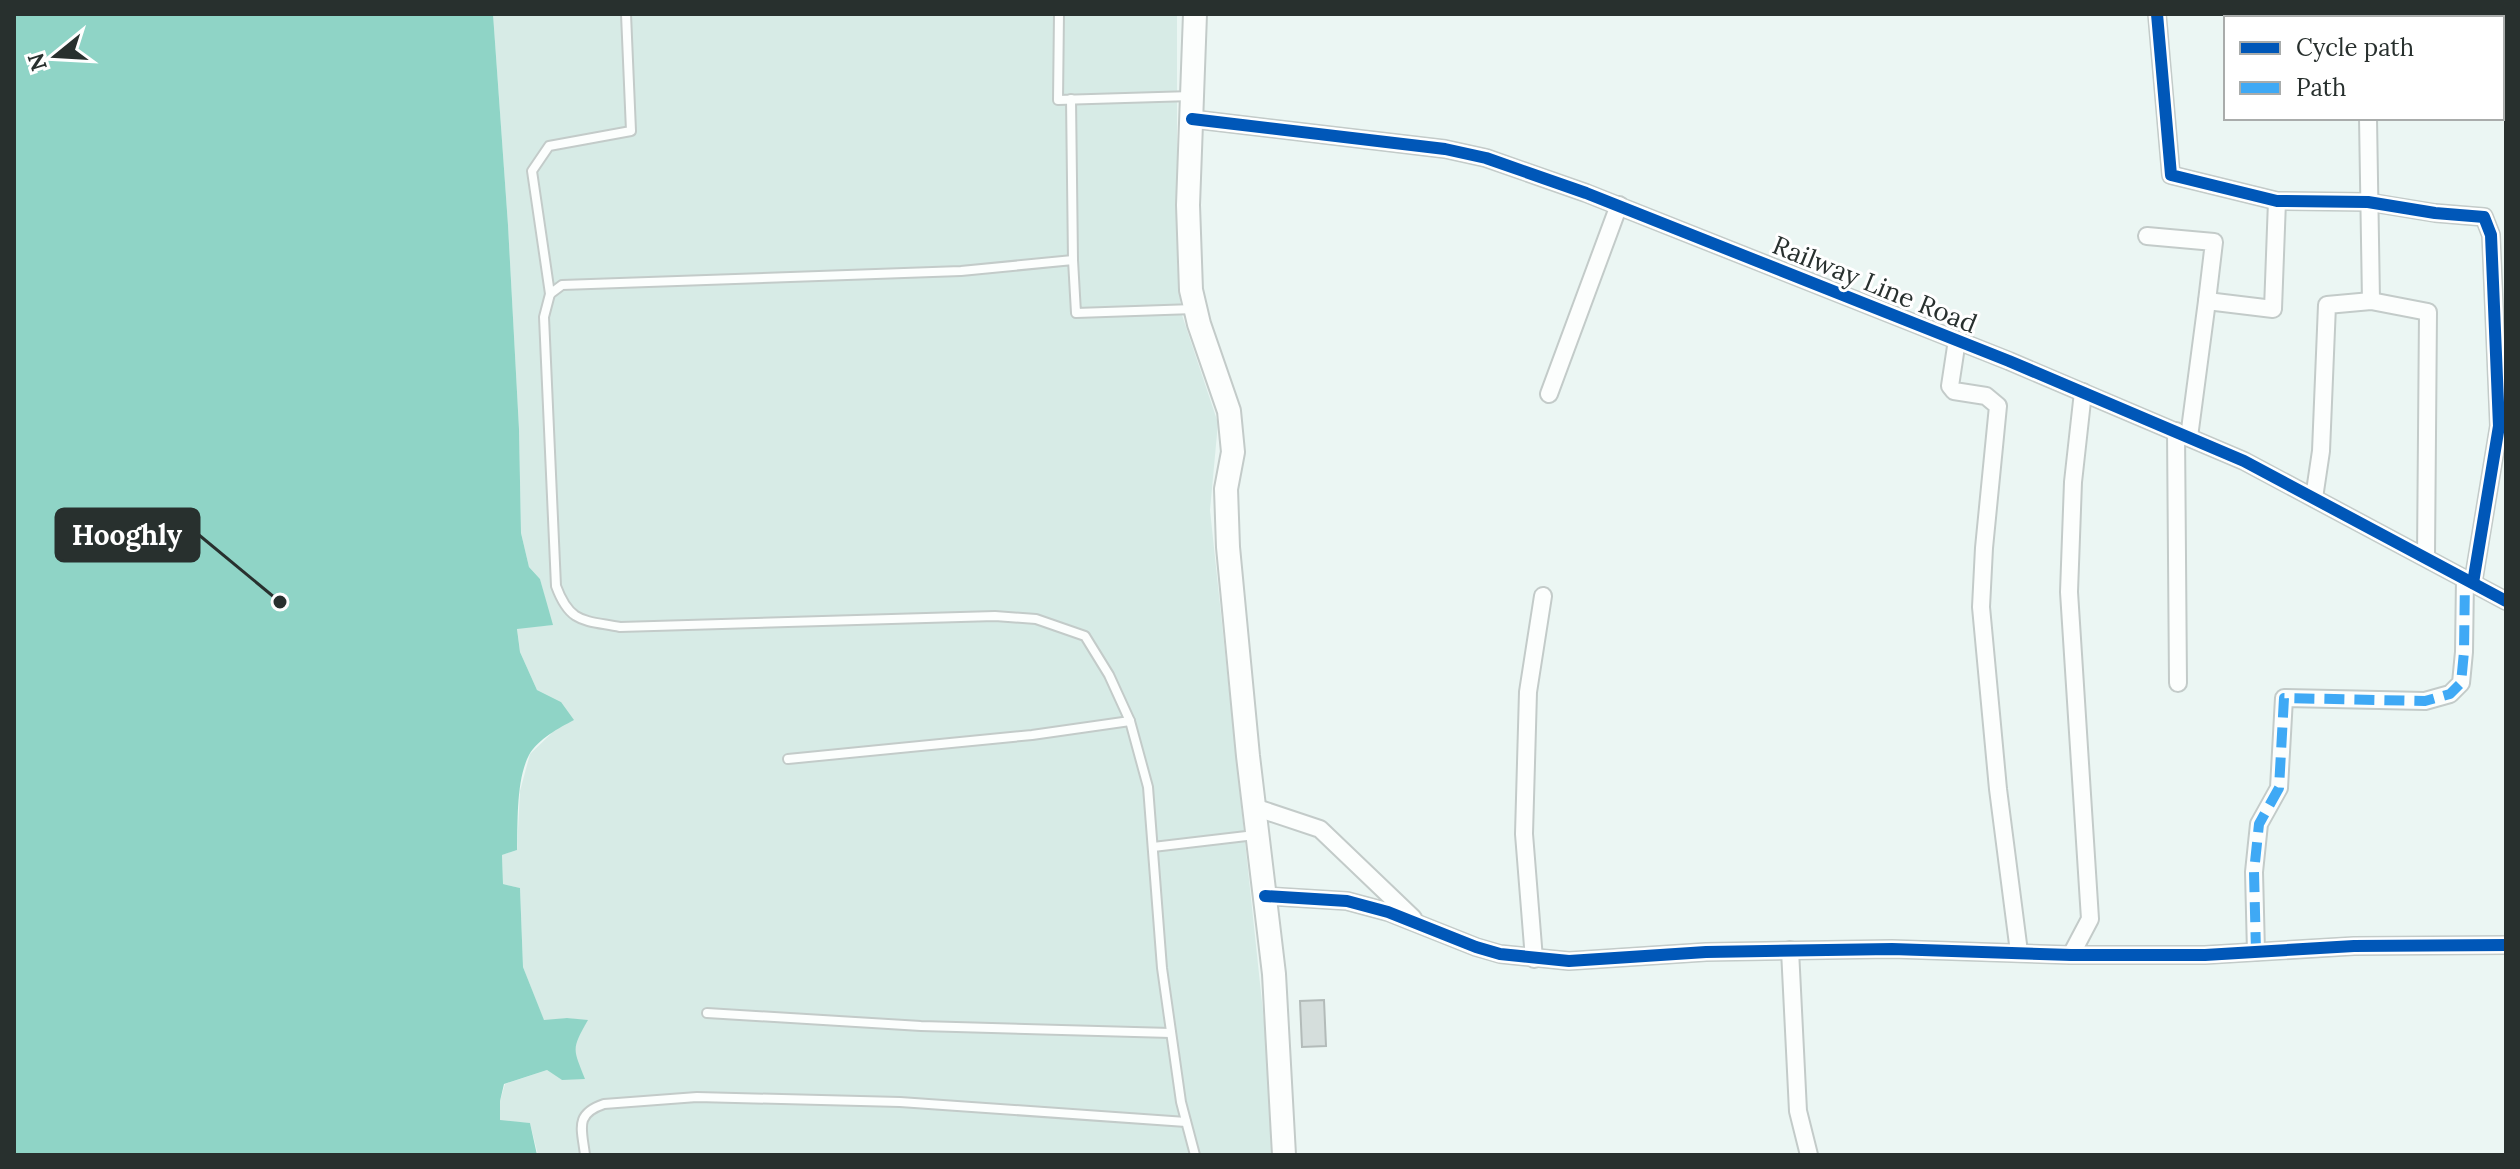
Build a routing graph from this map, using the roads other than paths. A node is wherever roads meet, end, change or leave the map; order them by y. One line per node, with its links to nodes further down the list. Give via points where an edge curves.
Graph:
1 (626, 14): 14 (lane, via 631,131 549,146 532,171)
2 (1059, 14): 6 (lane, via 1058,100)
3 (1195, 14): 5 (street)
4 (2157, 14): 9 (street, via 2171,175)
5 (1193, 96): 6 (lane); 7 (street)
6 (1071, 99): 13 (lane)
7 (1192, 119): 11 (street, Railway Line Road, via 1473,155); 17 (street, via 1188,205)
8 (2368, 120): 10 (street)
9 (2277, 201): 10 (street); 15 (street, via 2273,309)
10 (2368, 202): 16 (street); 24 (street, via 2484,217 2491,235 2499,426)
11 (1619, 205): 18 (street, Railway Line Road); 20 (street)
12 (2147, 236): 15 (street, via 2214,242)
13 (1073, 260): 14 (lane, via 961,271 562,285); 17 (lane, via 1076,313)
14 (550, 294): 28 (lane, via 544,317 556,586 572,615 620,627 1036,619 1085,636)
15 (2207, 301): 21 (street)
16 (2371, 301): 22 (street, via 2327,305); 23 (street, via 2428,312)
17 (1195, 309): 30 (street, via 1229,411 1233,452 1226,489 1228,547)
18 (1957, 340): 19 (street, Railway Line Road); 37 (street, via 1950,386 1986,396 1998,406 1981,607)
19 (2083, 392): 21 (street, Railway Line Road); 39 (street, via 2069,592 2090,919)
20 (1549, 394)
21 (2183, 434): 22 (street, Railway Line Road); 27 (street)
22 (2314, 498): 23 (street, Railway Line Road)
23 (2426, 556): 24 (street, Railway Line Road)
24 (2469, 580): 26 (street, Railway Line Road); 38 (street, via 2461,683 2450,694 2425,701 2284,698 2279,788 2259,824)
25 (1543, 596): 40 (street, via 1528,692 1524,834)
26 (2506, 601)
27 (2178, 683)
28 (1130, 721): 29 (lane); 32 (lane, via 1148,787)
29 (788, 759)
30 (1254, 807): 31 (street); 34 (street, via 1320,829)
31 (1258, 835): 32 (lane); 33 (street)
32 (1153, 847): 42 (lane)
33 (1265, 896): 34 (street, via 1347,901); 46 (street)
34 (1421, 927): 40 (street, via 1476,947)
35 (2506, 945): 38 (street)
36 (1790, 950): 37 (street); 40 (street); 47 (street, via 1798,1111)
37 (2019, 952): 39 (street)
38 (2256, 952): 39 (street)
39 (2071, 955)
40 (1534, 959)
41 (707, 1013): 42 (lane)
42 (1171, 1033): 43 (lane)
43 (1186, 1122): 44 (lane, via 900,1102 697,1097 592,1108 582,1124); 45 (lane)
44 (585, 1155)
45 (1195, 1155)
46 (1284, 1155)
47 (1809, 1155)

